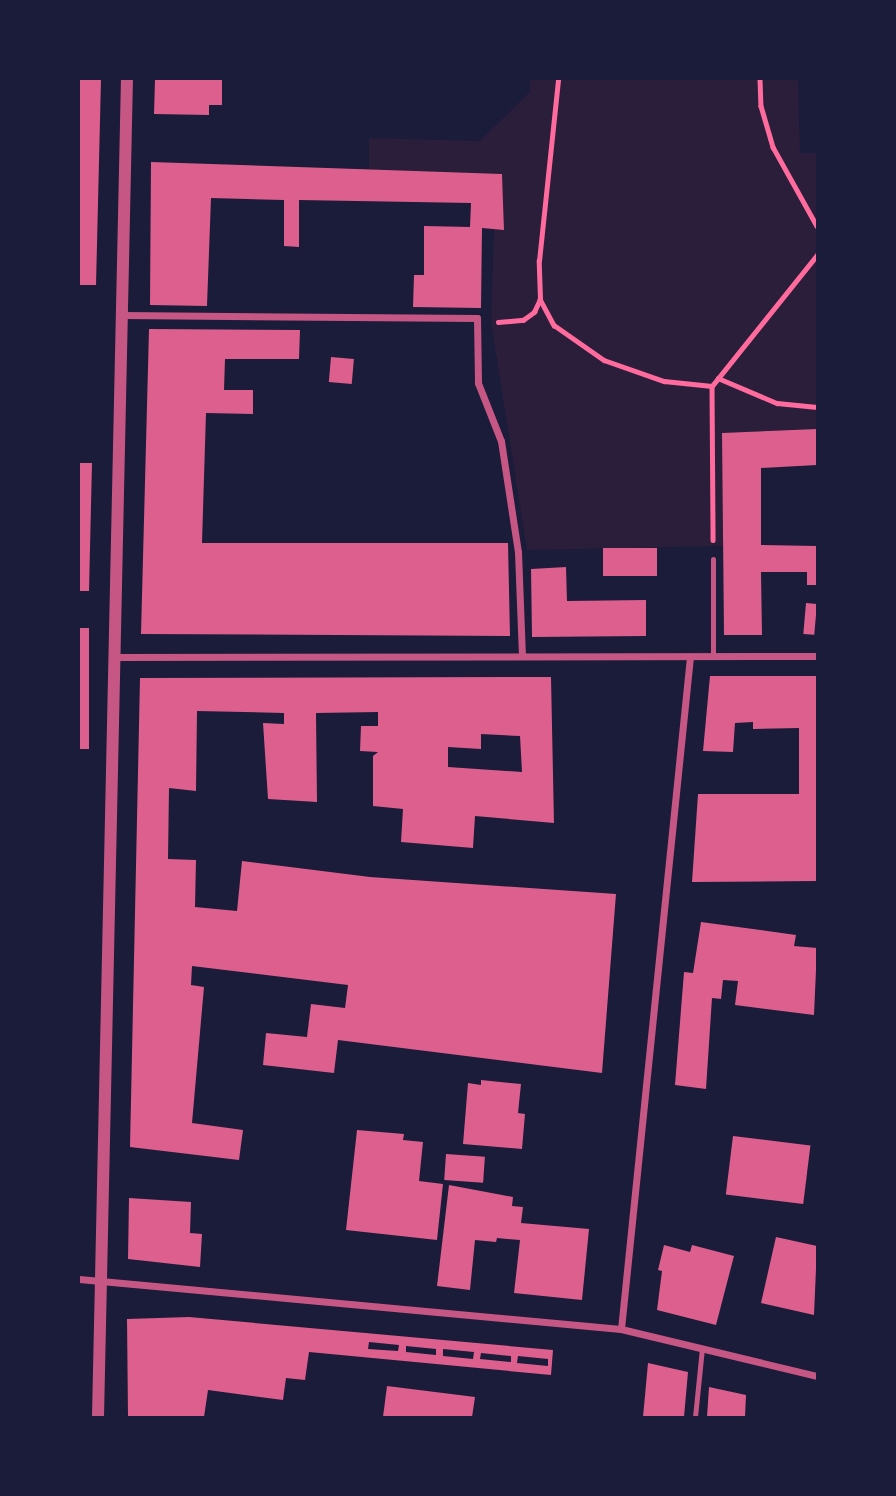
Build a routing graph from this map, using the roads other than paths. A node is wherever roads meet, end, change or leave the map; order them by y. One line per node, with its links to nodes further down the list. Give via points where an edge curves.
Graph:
1 (127, 79): 2 (street)
2 (123, 315): 4 (street, via 477,318 478,383 501,441 518,552); 6 (street)
3 (713, 559): 8 (lane)
4 (522, 656): 6 (street); 7 (street)
5 (817, 656): 8 (street)
6 (116, 657): 10 (street)
7 (690, 657): 8 (street); 11 (street)
8 (713, 657)
9 (79, 1279): 10 (street)
10 (102, 1280): 11 (street); 14 (street)
11 (621, 1329): 12 (street)
12 (702, 1348): 13 (street); 15 (lane)
13 (817, 1376)
14 (98, 1417)
15 (695, 1417)

